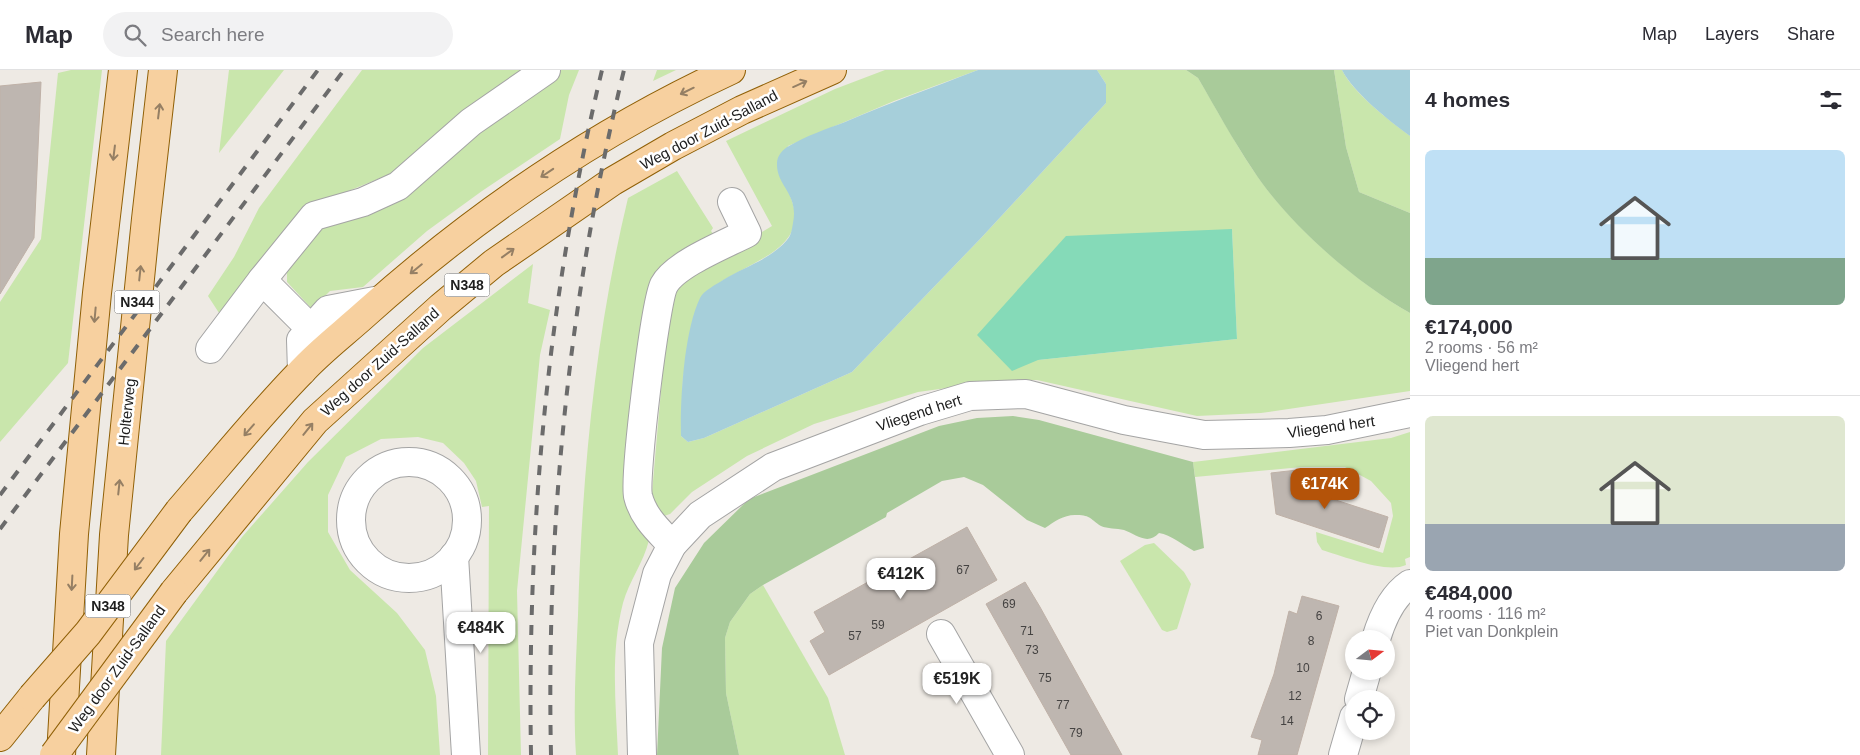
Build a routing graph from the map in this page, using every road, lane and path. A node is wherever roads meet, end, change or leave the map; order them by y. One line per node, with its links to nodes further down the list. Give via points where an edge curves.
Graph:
1 (123, 70): 21 (main road, N344, one-way to 21, via 76,515)
2 (163, 70): 22 (main road, Holterweg / N344, one-way to 2, via 114,535)
3 (546, 70): 7 (street, via 471,122 398,186 362,202 314,216)
4 (731, 70): 8 (main road, N348, one-way to 8, via 651,109 546,173 459,235)
5 (832, 70): 20 (main road, Weg door Zuid-Salland / N348, one-way to 5, bridge, via 174,592 315,421 441,307 494,263 605,187 742,110)
6 (732, 202): 13 (street, via 747,233 676,271 664,284 658,304 642,430 638,494 646,517)
7 (262, 280): 9 (street); 10 (street)
8 (380, 300): 9 (street, via 328,310); 11 (main road, N348)
9 (311, 329): 11 (street, via 301,340)
10 (210, 349)
11 (302, 371): 18 (main road, N348, one-way to 18, bridge, via 179,511 88,633)
12 (1410, 413): 13 (street, Vliegend hert, via 1327,430 1204,435 1124,420 1026,394 970,396 920,411 773,467 700,515)
13 (672, 545): 24 (street, Vliegend hert, via 657,574 640,643)
14 (454, 556): 14 (street, via 463,542 467,526 461,494 451,480 438,470 407,462 383,469 364,484 356,498 352,531 358,547 380,570 396,577 428,575 443,568); 23 (street)
15 (1410, 584): 16 (street, via 1383,617)
16 (1379, 630)
17 (941, 634): 25 (street)
18 (0, 737)
19 (1347, 740): 26 (street)
20 (54, 755)
21 (61, 755)
22 (101, 755)
23 (466, 755)
24 (642, 755)
25 (1010, 755)
26 (1343, 755)

